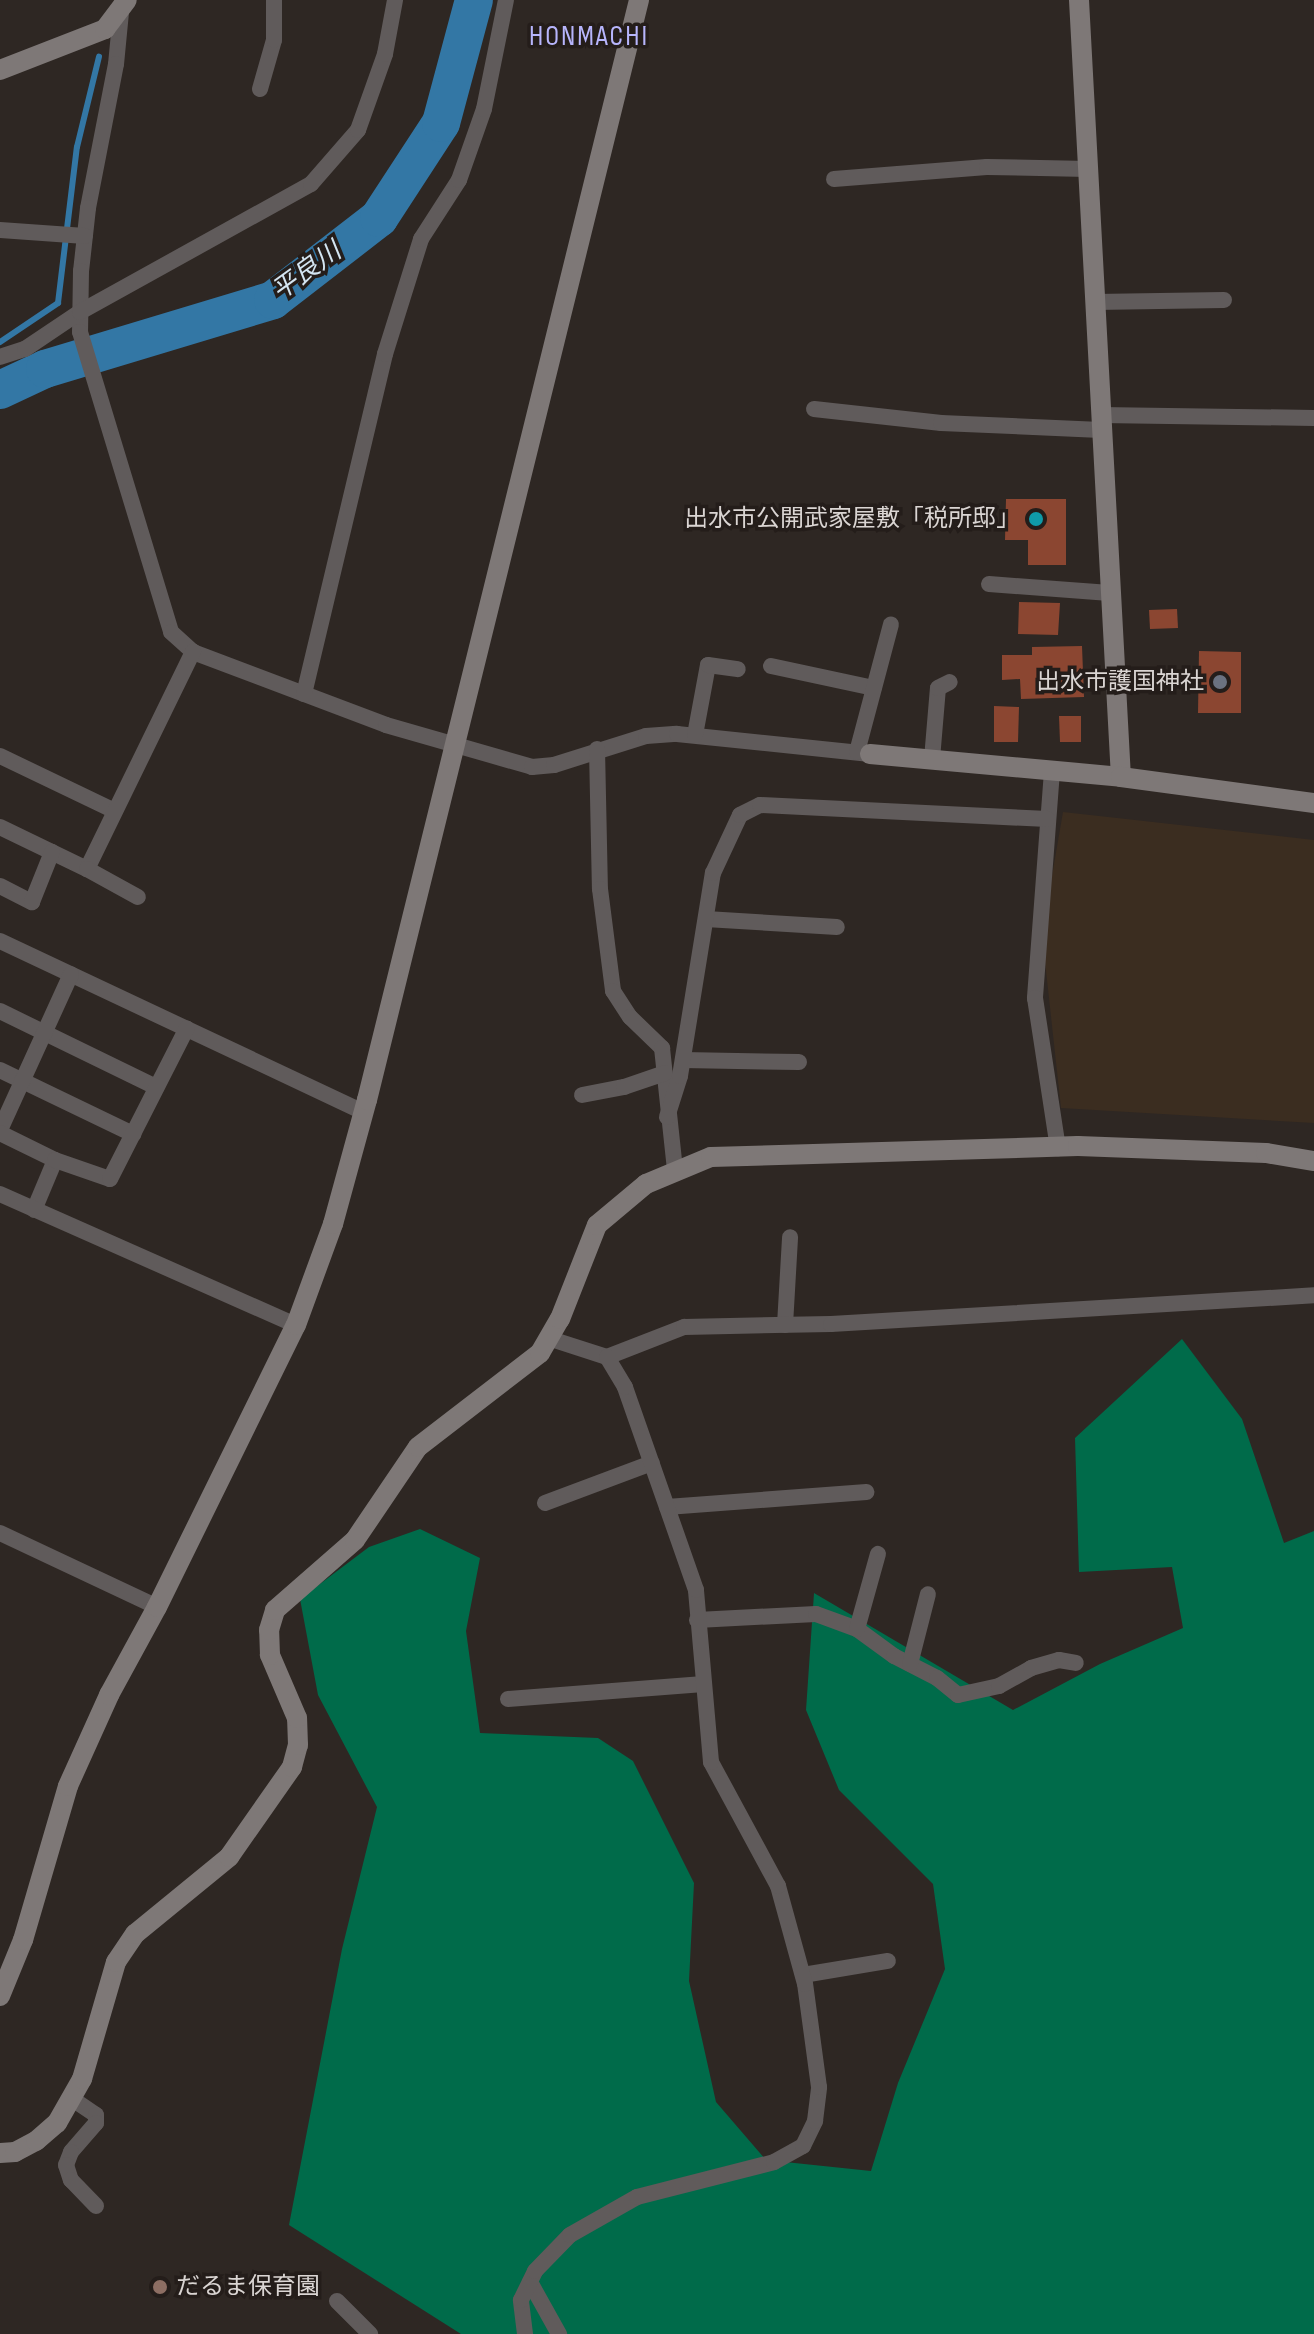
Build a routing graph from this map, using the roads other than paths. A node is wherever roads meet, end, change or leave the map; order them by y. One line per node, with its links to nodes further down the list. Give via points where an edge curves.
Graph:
1 (274, 0): 8 (street, via 274,40)
2 (395, 0): 15 (street, via 385,54 358,130 311,184)
3 (506, 0): 28 (street, via 484,109 459,180 421,239 385,354)
4 (639, 0): 30 (street)
5 (1079, 0): 9 (street)
6 (127, 1): 7 (street, via 105,29); 12 (street)
7 (0, 70)
8 (260, 89)
9 (1088, 169): 10 (street, via 987,167); 14 (street)
10 (834, 179)
11 (0, 230): 12 (street)
12 (83, 236): 15 (street)
13 (1224, 300): 14 (street)
14 (1095, 302): 19 (street)
15 (80, 312): 16 (street, via 25,349); 23 (street, via 80,332 171,632)
16 (0, 357)
17 (814, 409): 19 (street, via 941,423)
18 (1314, 418): 19 (street)
19 (1100, 423): 21 (street)
20 (989, 584): 21 (street)
21 (1110, 593): 36 (street)
22 (891, 624): 27 (street)
23 (193, 652): 28 (street); 38 (street)
24 (771, 666): 27 (street)
25 (738, 669): 29 (street, via 708,665)
26 (950, 682): 34 (street, via 938,688)
27 (874, 688): 32 (street)
28 (304, 694): 30 (street)
29 (695, 735): 31 (street, via 646,736); 32 (street)
30 (454, 747): 31 (street, via 532,767); 59 (street)
31 (597, 749): 55 (street, via 600,889 613,991 630,1017 662,1048)
32 (864, 753): 34 (street)
33 (0, 756): 38 (street)
34 (932, 759): 35 (street)
35 (1052, 771): 36 (street); 39 (street)
36 (1121, 777): 37 (street)
37 (1314, 803)
38 (115, 811): 42 (street)
39 (1048, 819): 45 (street, via 760,805 740,815 713,873); 63 (street, via 1035,998)
40 (0, 827): 41 (street)
41 (52, 852): 42 (street); 43 (street, via 32,902)
42 (87, 869): 44 (street)
43 (0, 886)
44 (138, 897)
45 (706, 919): 46 (street); 52 (street)
46 (837, 927)
47 (0, 941): 48 (street)
48 (71, 974): 50 (street); 51 (street)
49 (0, 1011): 51 (street)
50 (187, 1028): 57 (street); 59 (street)
51 (45, 1032): 56 (street); 57 (street)
52 (683, 1060): 53 (street); 60 (street)
53 (799, 1062)
54 (0, 1070): 56 (street)
55 (665, 1073): 58 (street); 60 (street)
56 (23, 1081): 61 (street); 62 (street)
57 (156, 1087): 62 (street)
58 (582, 1095)
59 (364, 1112): 71 (street, via 333,1224)
60 (667, 1117): 66 (street)
61 (0, 1132): 64 (street)
62 (133, 1134): 64 (street, via 110,1179)
63 (1058, 1148): 65 (street, via 1266,1153); 66 (street, via 711,1157)
64 (55, 1160): 68 (street)
65 (1314, 1161)
66 (675, 1169): 73 (street, via 646,1184 597,1225)
67 (0, 1194): 68 (street)
68 (34, 1210): 71 (street)
69 (790, 1237): 72 (street)
70 (1314, 1295): 72 (street)
71 (296, 1325): 82 (street)
72 (785, 1325): 74 (street, via 684,1327)
73 (551, 1339): 74 (street); 92 (street, via 418,1447 355,1540 275,1610 270,1655 297,1718 292,1767 229,1857 163,1908 122,1952 82,2079)
74 (607, 1357): 75 (street, via 625,1387)
75 (652, 1463): 77 (street); 78 (street)
76 (866, 1492): 78 (street)
77 (545, 1503)
78 (667, 1507): 83 (street, via 696,1590)
79 (0, 1533): 82 (street)
80 (878, 1554): 84 (street)
81 (928, 1594): 86 (street)
82 (157, 1607): 91 (street, via 68,1786 23,1940)
83 (697, 1620): 84 (street, via 816,1614); 87 (street)
84 (857, 1629): 86 (street)
85 (1076, 1663): 86 (street, via 1059,1660 999,1686 958,1695)
86 (910, 1664)
87 (703, 1684): 88 (street); 90 (street, via 711,1762 778,1886)
88 (508, 1699)
89 (888, 1961): 90 (street)
90 (803, 1975): 95 (street, via 819,2087 815,2121 803,2146 774,2162 637,2197 570,2235)
91 (0, 1996)
92 (71, 2098): 93 (street, via 57,2123 36,2141); 94 (street, via 96,2115 96,2123 66,2165 71,2180)
93 (0, 2153)
94 (96, 2206)
95 (530, 2282): 98 (street, via 521,2300); 99 (street)
96 (337, 2301): 97 (street)
97 (370, 2334)
98 (525, 2334)
99 (559, 2334)

